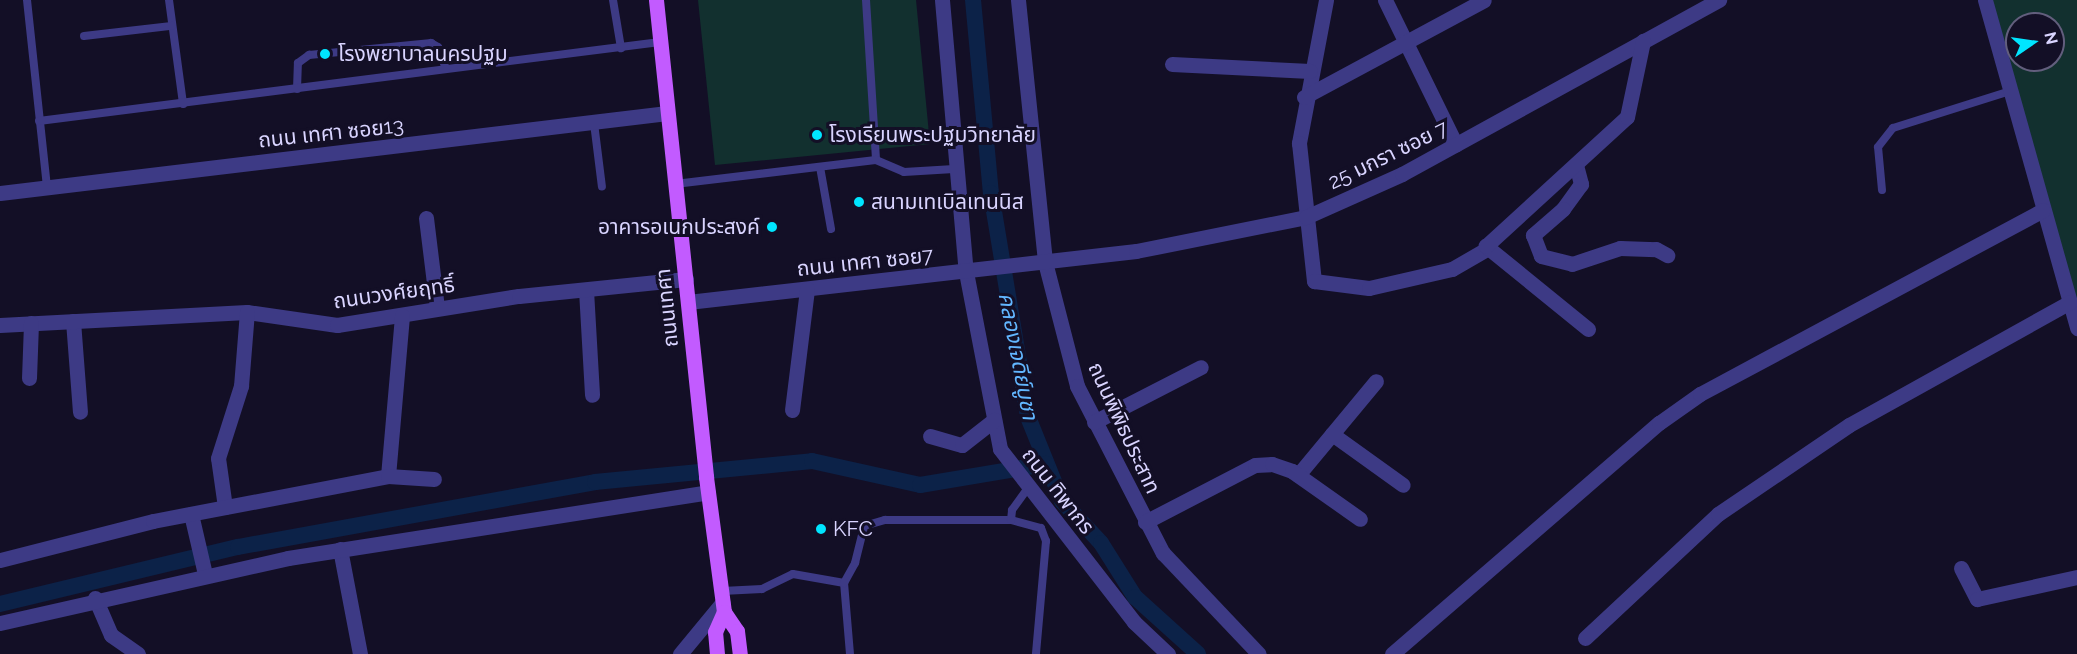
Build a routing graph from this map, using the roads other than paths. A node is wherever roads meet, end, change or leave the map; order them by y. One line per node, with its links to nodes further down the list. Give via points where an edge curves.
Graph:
1 (27, 0): 27 (lane)
2 (169, 0): 13 (lane)
3 (613, 0): 18 (lane)
4 (656, 0): 16 (main road, ถนนเทศา)
5 (866, 0): 30 (lane)
6 (942, 0): 33 (street, ถนน ทิพากร)
7 (1018, 0): 45 (street, ถนนพิพิธประสาท)
8 (1326, 0): 21 (street)
9 (1385, 0): 17 (street)
10 (1484, 0): 17 (street)
11 (1719, 0): 15 (street, 25 มกรา ซอย 7)
12 (1984, 0): 23 (street)
13 (171, 26): 14 (lane); 25 (lane)
14 (84, 36)
15 (1643, 41): 29 (street, 25 มกรา ซอย 7); 31 (street, via 1627,117)
16 (660, 42): 18 (lane); 26 (main road, ถนนเทศา)
17 (1405, 42): 24 (street); 29 (street)
18 (621, 48): 20 (lane)
19 (1172, 64): 21 (street)
20 (446, 69): 22 (lane); 22 (lane, via 438,47 431,43 309,55 298,63)
21 (1310, 71): 24 (street)
22 (297, 89): 25 (lane)
23 (2010, 91): 37 (lane, via 1888,132 1878,147); 39 (street)
24 (1304, 97): 40 (street, via 1299,178)
25 (183, 104): 27 (lane)
26 (668, 113): 28 (street, ถนน เทศา ซอย13); 34 (main road, ถนนเทศา)
27 (39, 121): 36 (lane)
28 (594, 123): 35 (lane); 36 (street, ถนน เทศา ซอย13)
29 (1456, 145): 40 (street, 25 มกรา ซอย 7)
30 (876, 160): 32 (lane); 33 (lane, via 904,172)
31 (1576, 165): 43 (street); 44 (street, via 1581,184 1563,209 1533,235 1541,256 1572,264 1620,248 1656,249)
32 (820, 167): 34 (lane); 42 (lane)
33 (954, 169): 46 (street, ถนน ทิพากร)
34 (675, 184): 47 (main road, ถนนเทศา)
35 (602, 187)
36 (48, 188): 38 (street, ถนน เทศา ซอย13)
37 (1882, 190)
38 (0, 193)
39 (2043, 210): 51 (street); 100 (street, via 1700,394 1659,423)
40 (1306, 217): 43 (street, via 1319,285 1369,288 1452,269); 45 (street, 25 มกรา ซอย 7, via 1136,251)
41 (426, 218): 52 (street)
42 (831, 229)
43 (1486, 249): 59 (street)
44 (1667, 255)
45 (1038, 263): 46 (street, ถนน เทศา ซอย7); 67 (street, ถนนพิพิธประสาท, via 1077,386)
46 (966, 272): 48 (street, ถนน เทศา ซอย7); 66 (street, ถนน ทิพากร)
47 (686, 279): 49 (street, ถนนวงศ์ยฤทธิ์); 50 (main road, ถนนเทศา)
48 (807, 289): 50 (street, ถนน เทศา ซอย7); 64 (street)
49 (586, 290): 52 (street, ถนนวงศ์ยฤทธิ์); 63 (street)
50 (688, 302): 73 (main road, ถนนเทศา)
51 (2070, 302): 58 (street); 90 (street, via 1849,425 1718,514)
52 (437, 308): 54 (street, ถนนวงศ์ยฤทธิ์)
53 (247, 312): 54 (street, ถนนวงศ์ยฤทธิ์, via 337,325); 55 (street, ถนนวงศ์ยฤทธิ์); 76 (street, via 241,386 218,458)
54 (402, 316): 71 (street)
55 (73, 321): 56 (street, ถนนวงศ์ยฤทธิ์); 65 (street)
56 (32, 323): 57 (street, ถนนวงศ์ยฤทธิ์); 61 (street)
57 (0, 325)
58 (2077, 328)
59 (1588, 329)
60 (1201, 367): 67 (street)
61 (29, 378)
62 (1376, 381): 68 (street)
63 (592, 395)
64 (792, 411)
65 (80, 412)
66 (994, 420): 69 (street, via 962,445); 75 (street, ถนน ทิพากร, via 1004,456)
67 (1094, 422): 80 (street, ถนนพิพิธประสาท)
68 (1332, 434): 70 (street); 74 (street)
69 (930, 436)
70 (1298, 475): 78 (street); 80 (street, via 1272,464 1255,465)
71 (388, 477): 72 (street); 76 (street)
72 (434, 479)
73 (707, 485): 81 (street); 88 (main road, ถนนเทศา)
74 (1403, 485)
75 (1027, 487): 79 (lane, via 1012,510); 98 (street, ถนน ทิพากร, via 1134,622)
76 (225, 507): 77 (street)
77 (191, 514): 82 (street); 84 (street)
78 (1360, 519)
79 (1011, 520): 86 (lane, via 871,521 864,526 855,563); 97 (lane, via 1041,528 1046,541)
80 (1145, 522): 99 (street, ถนนพิพิธประสาท, via 1183,579)
81 (340, 549): 84 (street); 92 (street)
82 (0, 560)
83 (1961, 568): 85 (street, via 1977,599)
84 (205, 572): 87 (street)
85 (2077, 577)
86 (844, 583): 88 (lane, via 793,574); 96 (lane)
87 (95, 598): 89 (street); 91 (street, via 111,635)
88 (723, 602): 93 (street); 94 (main road, ถนนเทศา, via 715,632); 95 (main road, ถนนเทศา, via 737,631)
89 (0, 623)
90 (1585, 638)
91 (138, 654)
92 (360, 654)
93 (680, 654)
94 (717, 654)
95 (740, 654)
96 (850, 654)
97 (1036, 654)
98 (1168, 654)
99 (1259, 654)
100 (1392, 654)

